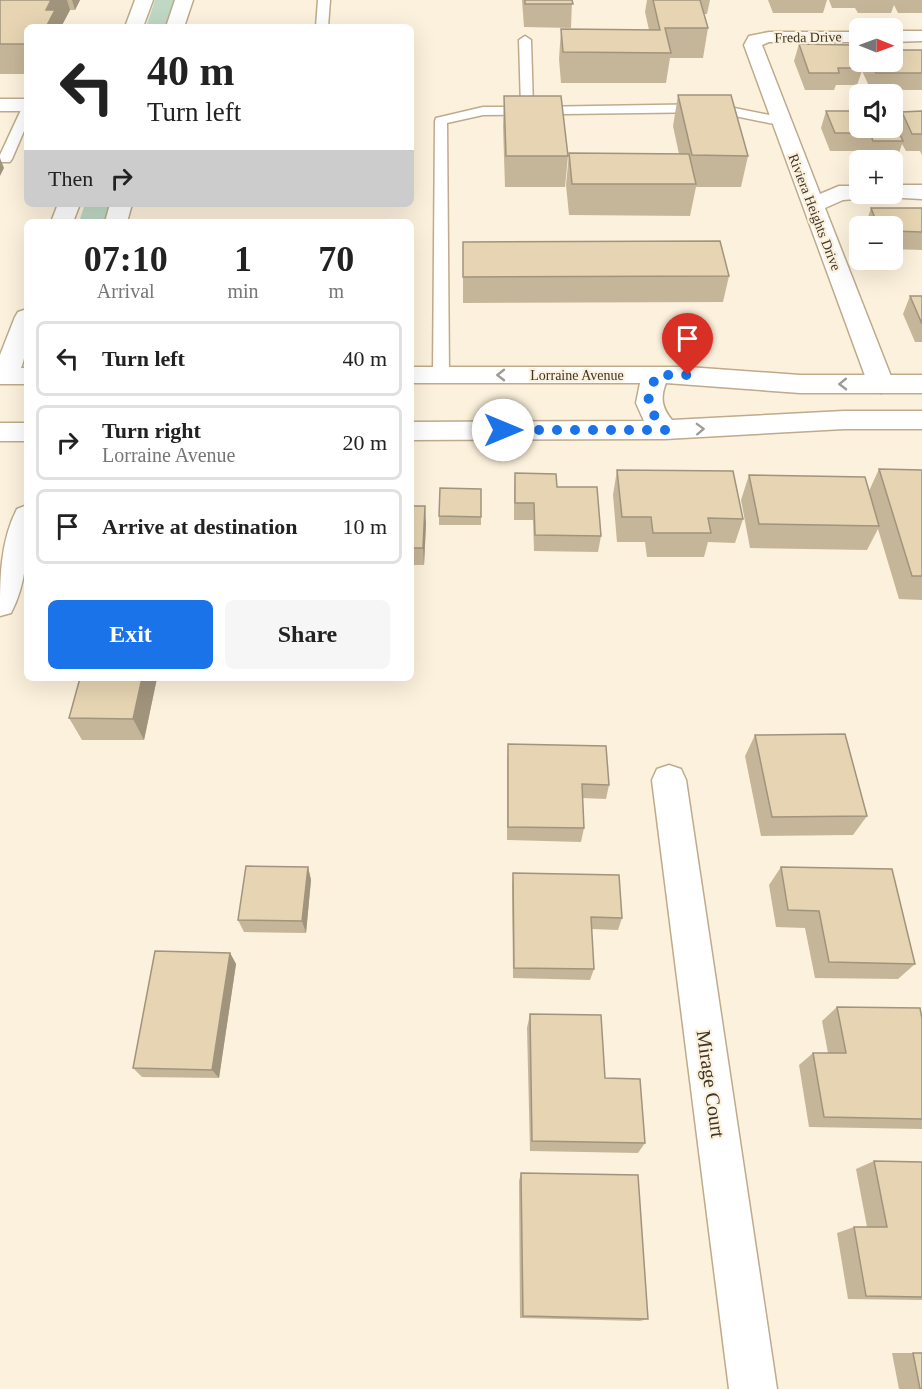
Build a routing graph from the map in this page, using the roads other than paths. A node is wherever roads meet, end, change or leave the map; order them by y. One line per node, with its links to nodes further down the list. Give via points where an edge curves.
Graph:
1 (144, 0): 4 (street)
2 (184, 0): 5 (street)
3 (324, 0): 6 (lane)
4 (135, 24)
5 (176, 24)
6 (322, 24)
7 (903, 36): 8 (street)
8 (922, 36)
9 (849, 37): 11 (street, Freda Drive)
10 (525, 40): 14 (lane)
11 (756, 40): 16 (street, Riviera Heights Drive, via 755,57)
12 (0, 105): 13 (street)
13 (24, 105)
14 (527, 110): 16 (lane, via 715,108); 24 (lane, via 483,111 441,121)
15 (24, 117): 17 (lane)
16 (779, 121): 21 (street, Riviera Heights Drive)
17 (5, 159)
18 (903, 192): 19 (street)
19 (922, 192)
20 (849, 193): 21 (street)
21 (813, 205): 27 (street, Riviera Heights Drive)
22 (24, 327): 26 (street)
23 (414, 375): 24 (street, Lorraine Avenue)
24 (441, 375): 25 (street, Lorraine Avenue, one-way to 24)
25 (658, 375): 27 (street, Lorraine Avenue, one-way to 25, via 800,384); 30 (street, via 648,396 655,418)
26 (8, 380)
27 (881, 384): 28 (street, Lorraine Avenue)
28 (922, 384)
29 (922, 420): 30 (street, one-way to 29, via 844,420)
30 (665, 430): 31 (street)
31 (414, 431)
32 (0, 432): 33 (street)
33 (24, 432)
34 (24, 522): 35 (street)
35 (7, 557): 36 (street)
36 (0, 604)
37 (669, 780): 38 (street, Mirage Court)
38 (753, 1389)

